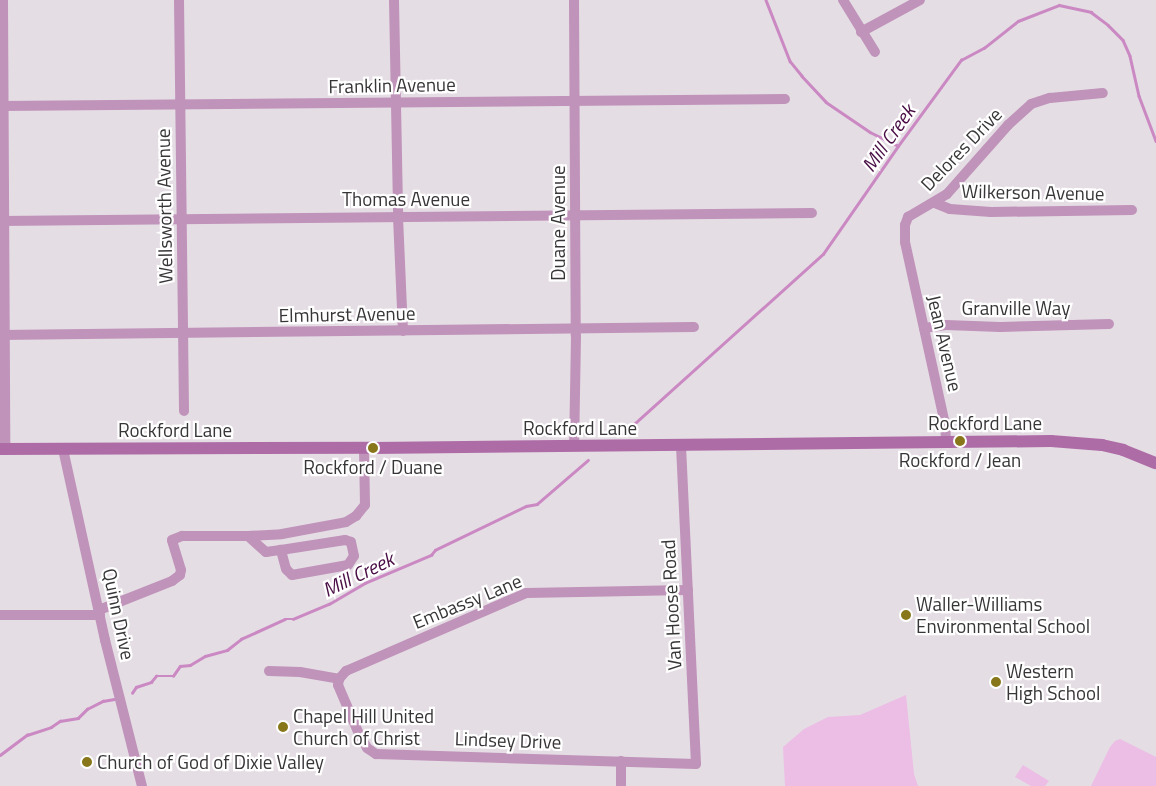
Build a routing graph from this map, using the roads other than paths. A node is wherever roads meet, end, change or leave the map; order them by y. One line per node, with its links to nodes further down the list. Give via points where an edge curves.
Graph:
1 (2, 0): 14 (street)
2 (179, 0): 13 (street, Wellsworth Avenue)
3 (394, 0): 12 (street)
4 (574, 0): 11 (street, Duane Avenue)
5 (843, 0): 7 (street)
6 (920, 0): 7 (street)
7 (861, 32): 8 (street)
8 (875, 52)
9 (1102, 93): 15 (street, Delores Drive, via 1050,98 1031,104 947,194)
10 (785, 99): 11 (street, Franklin Avenue)
11 (575, 101): 12 (street, Franklin Avenue); 18 (street, Duane Avenue)
12 (398, 102): 13 (street, Franklin Avenue); 19 (street)
13 (180, 105): 14 (street, Franklin Avenue); 20 (street, Wellsworth Avenue)
14 (2, 106): 21 (street)
15 (934, 203): 16 (street, Wilkerson Avenue, via 950,209 1016,213); 22 (street, Delores Drive, via 911,214 905,225)
16 (1132, 210)
17 (812, 213): 18 (street, Thomas Avenue)
18 (576, 215): 19 (street, Thomas Avenue); 26 (street, Duane Avenue)
19 (398, 217): 20 (street, Thomas Avenue); 27 (street)
20 (181, 220): 21 (street, Thomas Avenue); 28 (street, Wellsworth Avenue)
21 (2, 221): 29 (street)
22 (913, 281): 25 (street, Jean Avenue)
23 (1109, 324): 25 (street, Granville Way, via 946,325)
24 (694, 327): 26 (street, Elmhurst Avenue)
25 (924, 328): 31 (street, Jean Avenue)
26 (576, 330): 27 (street, Elmhurst Avenue); 33 (street, Duane Avenue)
27 (403, 332): 28 (street, Elmhurst Avenue)
28 (183, 333): 29 (street, Elmhurst Avenue); 30 (street, Wellsworth Avenue)
29 (2, 335): 35 (street)
30 (184, 411)
31 (946, 442): 32 (main road, Rockford Lane); 37 (main road, Rockford Lane, via 1082,442 1123,450)
32 (681, 445): 33 (main road, Rockford Lane); 40 (street, Van Hoose Road)
33 (574, 446): 34 (main road, Rockford Lane)
34 (364, 448): 36 (main road, Rockford Lane); 38 (street, via 365,505 356,516 346,522 282,534)
35 (2, 449): 36 (main road, Rockford Lane)
36 (63, 449): 41 (street, Quinn Drive)
37 (1156, 463)
38 (248, 536): 39 (street, via 266,552); 41 (street, via 182,536 172,540 180,575)
39 (281, 550): 39 (street, via 345,540 351,542 354,556 348,565 292,575 286,569)
40 (688, 590): 44 (street, Embassy Lane, via 526,593 346,671); 46 (street, Van Hoose Road)
41 (99, 612): 42 (street); 47 (street, Quinn Drive)
42 (0, 615)
43 (269, 671): 44 (street, via 300,672)
44 (339, 679): 45 (street, Lindsey Drive, via 338,685 366,748 376,754)
45 (621, 761): 46 (street, Lindsey Drive); 48 (street)
46 (696, 764)
47 (142, 786)
48 (621, 786)

